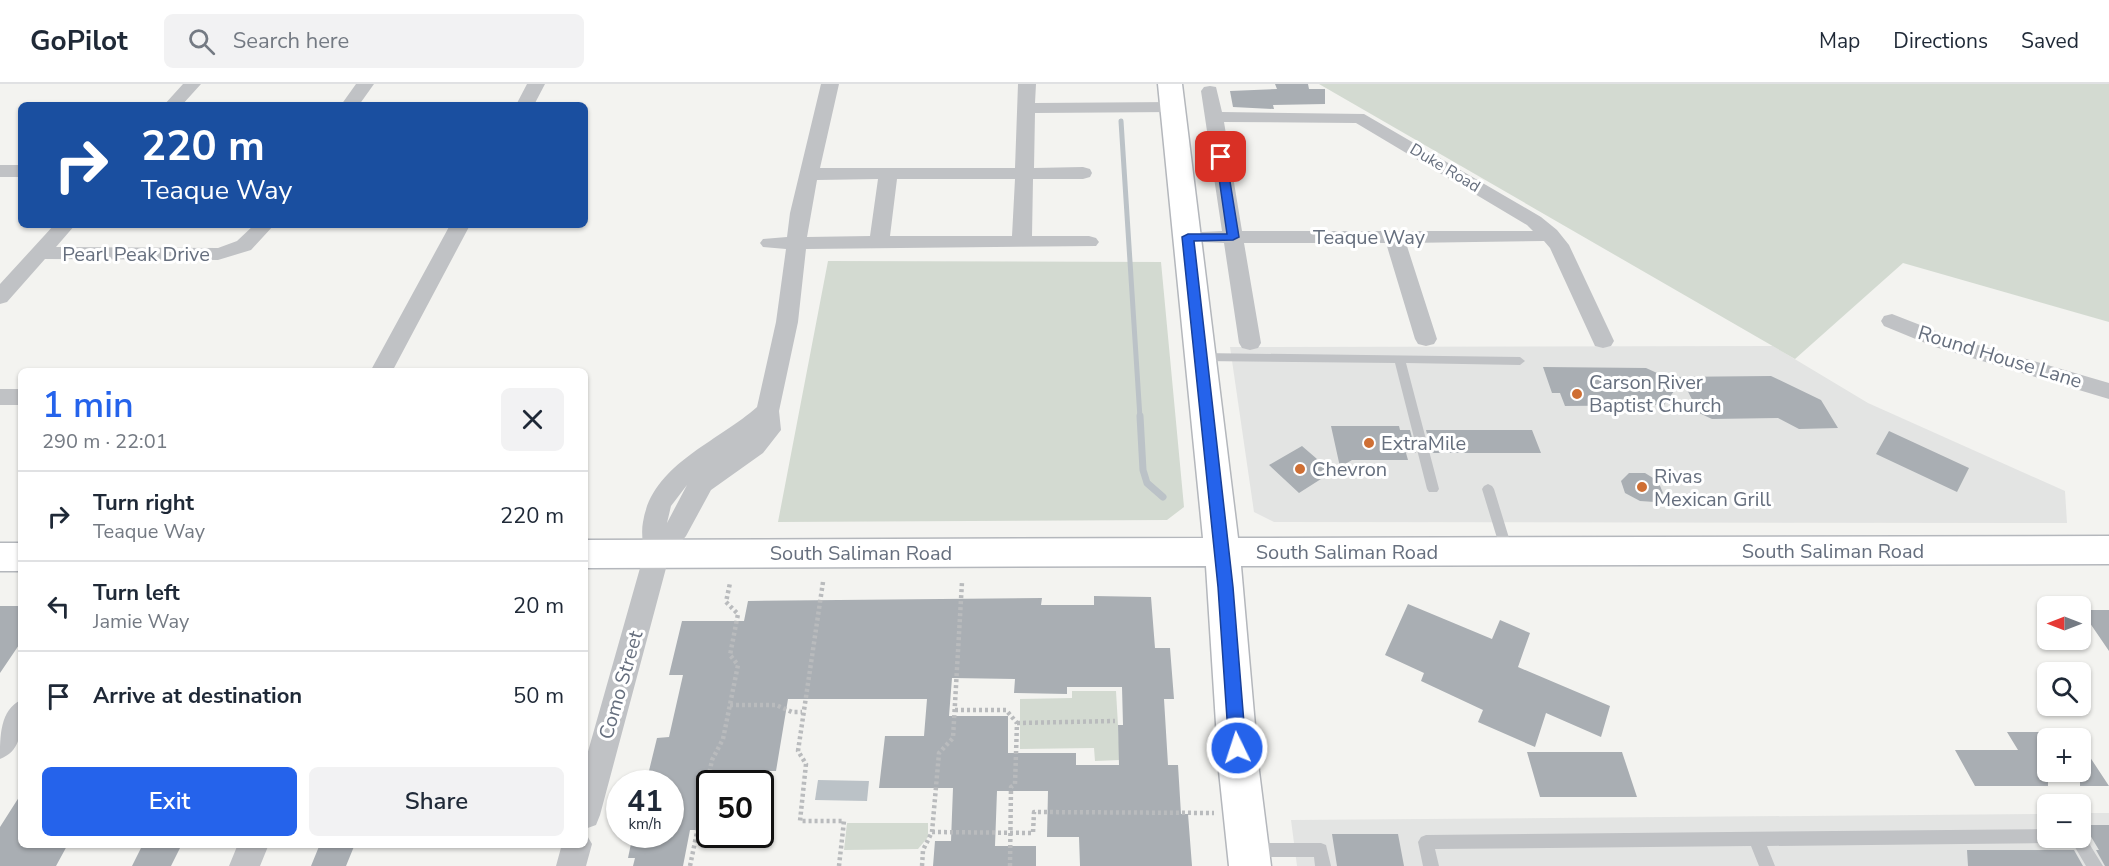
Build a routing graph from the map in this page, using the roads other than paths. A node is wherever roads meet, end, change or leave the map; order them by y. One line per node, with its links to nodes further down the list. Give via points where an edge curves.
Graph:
1 (192, 84): 8 (street)
2 (365, 84): 9 (street)
3 (536, 84): 10 (street)
4 (830, 84): 15 (street)
5 (1210, 91): 11 (street)
6 (1027, 96): 7 (street, via 1070,103); 17 (street)
7 (1172, 96): 22 (main road)
8 (176, 102)
9 (352, 102)
10 (527, 102)
11 (1215, 117): 21 (street, Duke Road, via 1358,118); 23 (street)
12 (0, 171): 13 (street)
13 (18, 171)
14 (1083, 173): 17 (street)
15 (809, 174): 16 (street); 28 (street)
16 (888, 174): 17 (street); 29 (street)
17 (1024, 174): 25 (street)
18 (62, 228): 30 (street)
19 (262, 228): 30 (street, Pearl Peak Drive, via 248,245 232,252)
20 (458, 228): 39 (street)
21 (1550, 234): 24 (street, Teaque Way); 34 (street, Duke Road, via 1559,244)
22 (1188, 237): 23 (street, Teaque Way); 36 (main road)
23 (1233, 237): 24 (street, Teaque Way); 35 (street)
24 (1394, 237): 33 (street)
25 (1022, 242): 26 (street); 29 (street)
26 (1089, 242)
27 (770, 243): 28 (street)
28 (796, 243): 29 (street); 49 (street, via 767,434 730,453 693,494 682,520)
29 (879, 243)
30 (39, 254): 31 (street)
31 (0, 297)
32 (1892, 321): 40 (street, Round House Lane, via 1943,342)
33 (1426, 339)
34 (1603, 341)
35 (1250, 343)
36 (1201, 357): 37 (lane); 47 (main road)
37 (1399, 358): 38 (lane); 43 (lane)
38 (1520, 361)
39 (383, 368)
40 (2109, 391)
41 (0, 397): 42 (street)
42 (18, 397)
43 (1432, 489)
44 (1488, 489): 46 (lane)
45 (2109, 550): 46 (main road, South Saliman Road)
46 (1508, 551): 47 (main road, South Saliman Road)
47 (1222, 552): 49 (main road, South Saliman Road); 60 (main road)
48 (588, 554): 49 (main road, South Saliman Road)
49 (657, 554): 54 (street, Como Street)
50 (0, 557): 51 (main road)
51 (18, 557)
52 (18, 718): 53 (street)
53 (0, 746)
54 (588, 804)
55 (2037, 836): 56 (lane)
56 (1756, 839): 64 (lane, via 1426,842); 65 (lane)
57 (252, 848): 61 (street)
58 (576, 848): 62 (street)
59 (2084, 848): 66 (lane)
60 (1249, 858): 63 (lane, via 1321,850)
61 (244, 866)
62 (571, 866)
63 (1323, 866)
64 (1431, 866)
65 (1767, 866)
66 (2095, 866)

